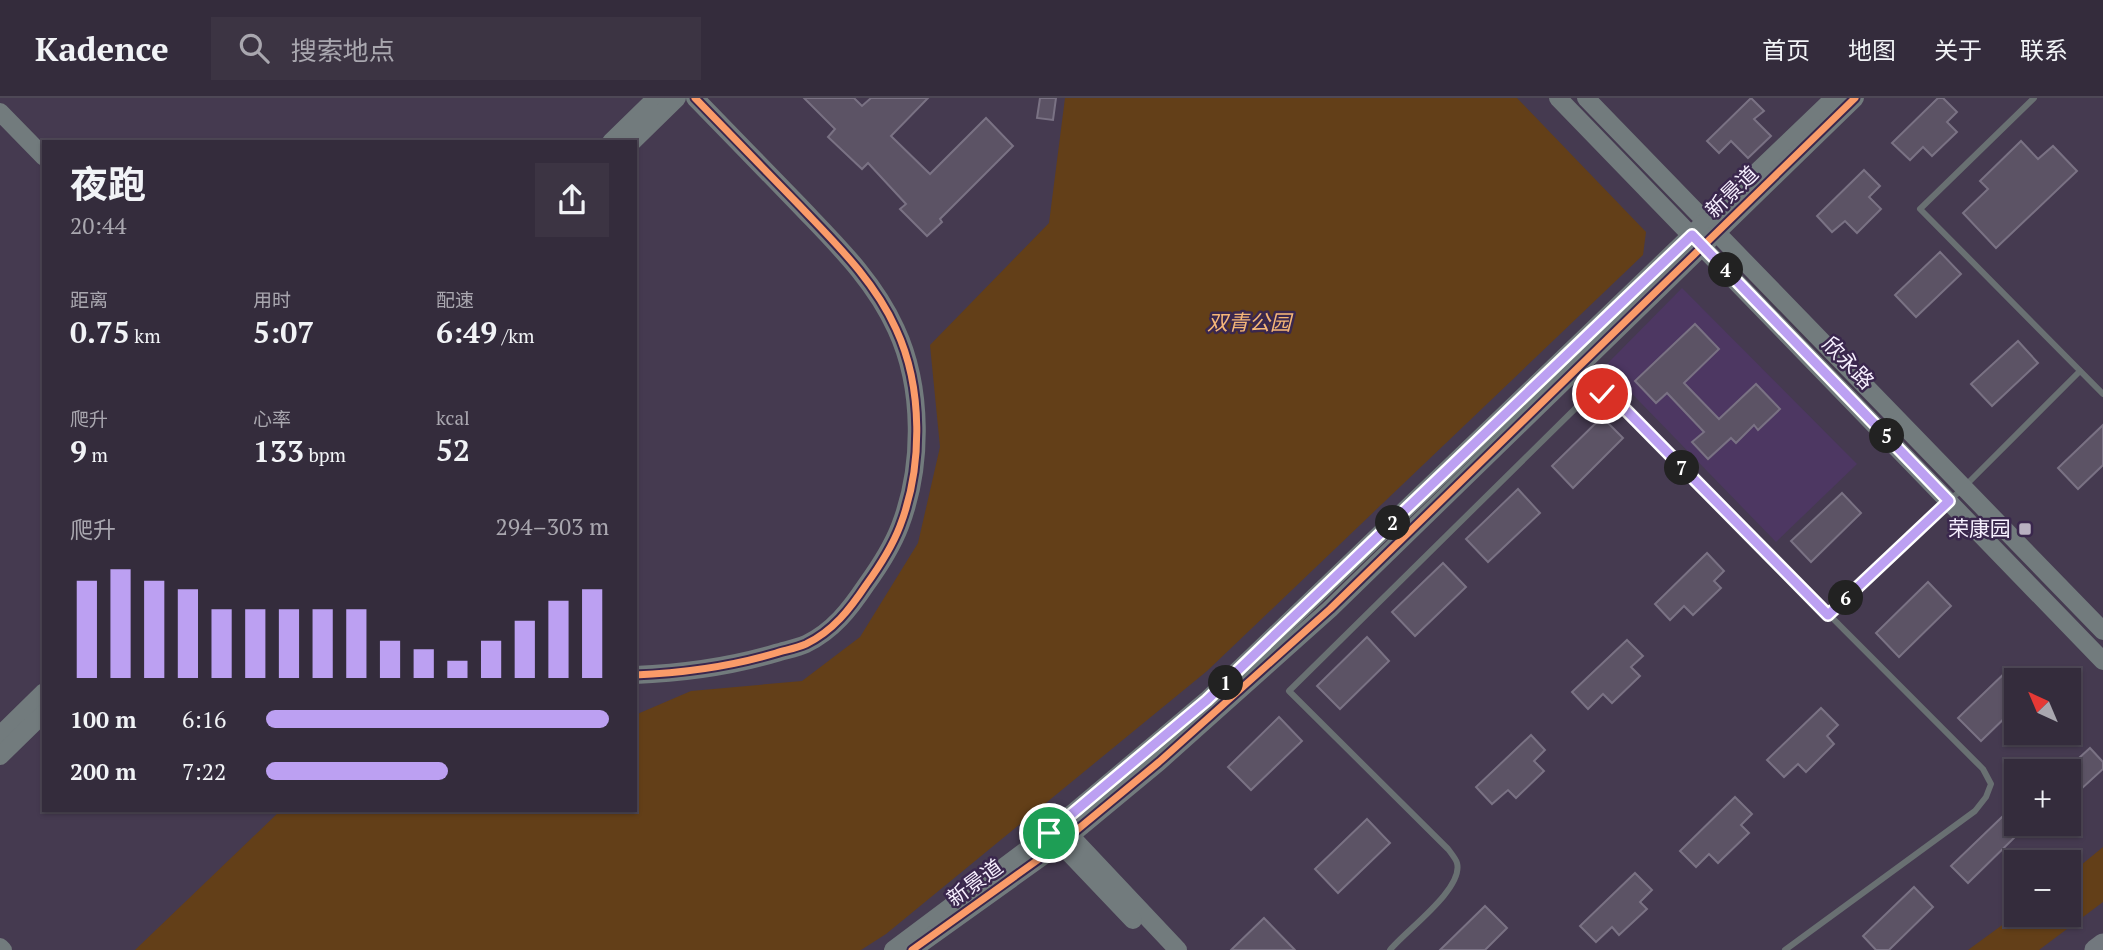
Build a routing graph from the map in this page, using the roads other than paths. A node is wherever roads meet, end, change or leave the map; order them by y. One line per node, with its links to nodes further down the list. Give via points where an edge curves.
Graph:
1 (656, 98): 10 (street)
2 (677, 98): 11 (street)
3 (695, 98): 21 (street, via 845,253 872,287 897,329 918,436 900,526 843,618 807,643 718,669)
4 (1558, 98): 13 (street, 欣永路)
5 (1586, 98): 13 (street, 欣永路)
6 (1834, 98): 13 (street, 新景道)
7 (1855, 98): 13 (street, 新景道)
8 (2034, 98): 14 (lane, via 1920,209)
9 (0, 112): 12 (street)
10 (613, 140)
11 (634, 140)
12 (42, 155)
13 (1703, 234): 16 (street, 欣永路); 17 (street, 欣永路); 26 (street, 新景道, via 1330,609 1159,762)
14 (2080, 371): 15 (lane); 16 (lane)
15 (2103, 394)
16 (1963, 488): 17 (lane); 19 (street, 欣永路)
17 (1949, 501): 18 (lane); 20 (street, 欣永路)
18 (1828, 615): 32 (lane, via 1612,396 1587,397 1289,691 1457,863 1450,890); 33 (lane, via 1983,769 1991,784 1975,811)
19 (2103, 631)
20 (2103, 662)
21 (637, 675)
22 (42, 694): 24 (street)
23 (42, 715): 25 (street)
24 (0, 735)
25 (0, 755)
26 (1060, 834): 28 (street, 新景道); 29 (street, 新景道); 30 (street); 31 (street)
27 (2103, 944): 34 (main road)
28 (893, 950)
29 (912, 950)
30 (1162, 950)
31 (1178, 950)
32 (1390, 950)
33 (1785, 950)
34 (2095, 950)

